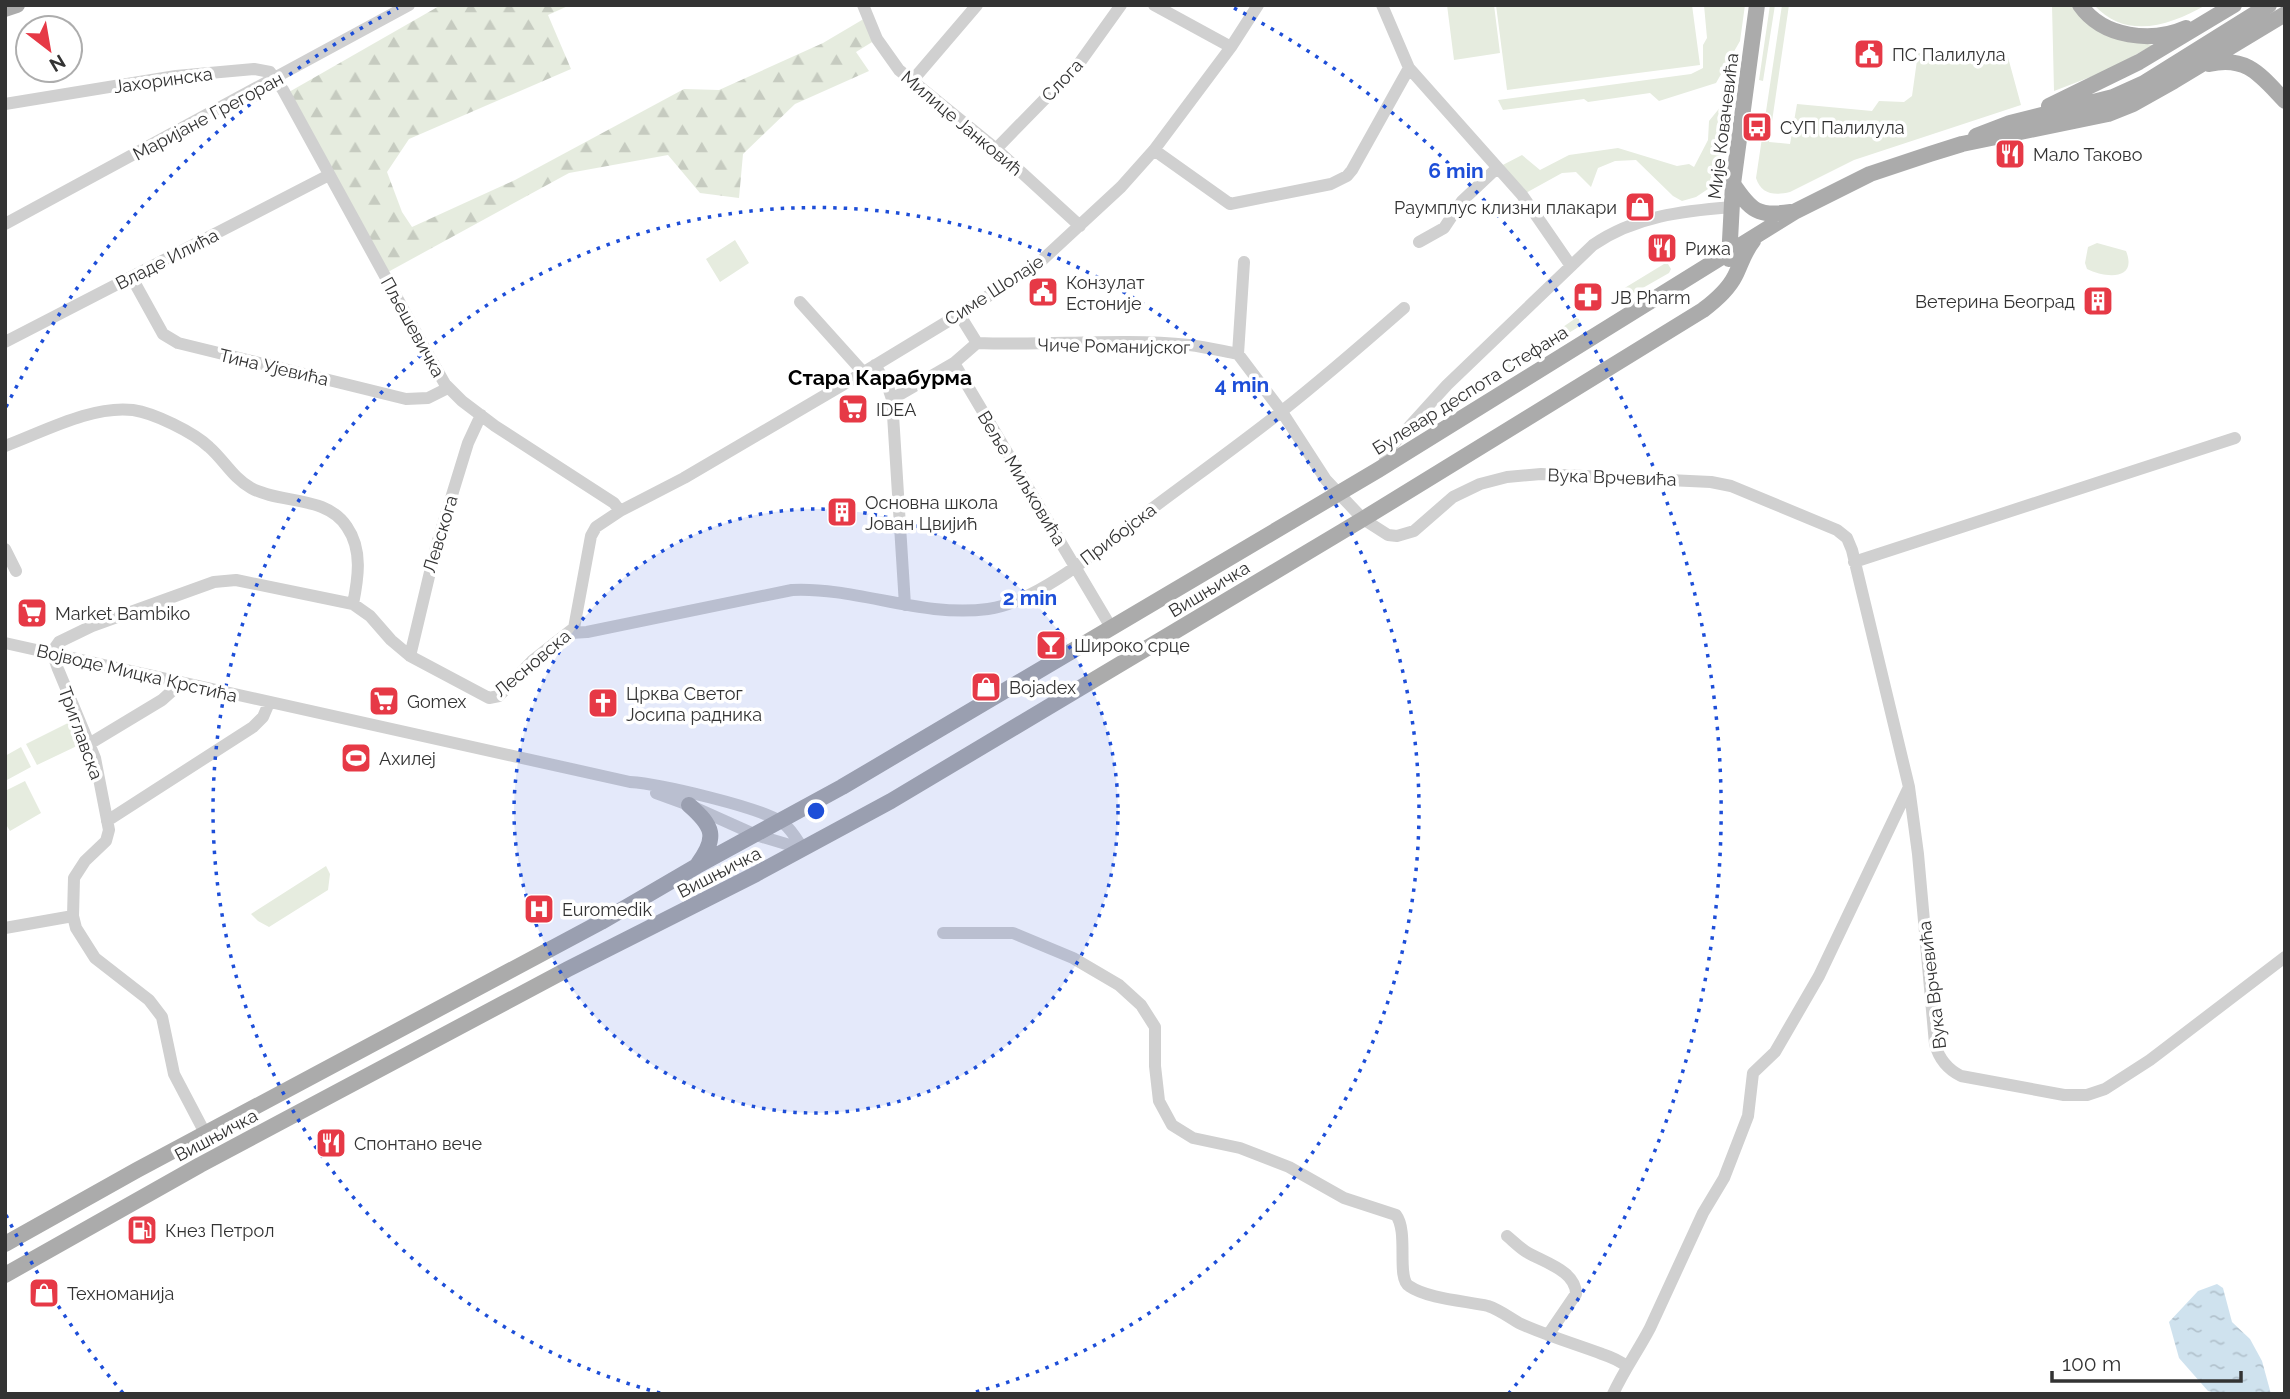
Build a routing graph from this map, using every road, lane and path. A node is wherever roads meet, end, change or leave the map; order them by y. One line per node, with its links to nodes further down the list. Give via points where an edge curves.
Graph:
1 (17, 5): 13 (main road)
2 (410, 5): 19 (street, Маријане Грегоран)
3 (863, 5): 20 (street, Милице Јанковић, via 882,48)
4 (977, 5): 20 (street)
5 (1121, 5): 25 (street, Слога, via 1078,65)
6 (1154, 5): 16 (street)
7 (1258, 5): 16 (street, Симе Шолаје)
8 (1382, 5): 17 (street)
9 (1757, 5): 29 (main road, Мије Ковачевића)
10 (2080, 5): 15 (main road, via 2107,27 2142,36 2169,34)
11 (2234, 5): 15 (main road)
12 (2269, 5): 23 (main road, Булевар деспота Стефана, via 2144,83 2098,102)
13 (5, 9)
14 (2285, 14): 18 (main road, Булевар деспота Стефана)
15 (2208, 21): 23 (main road)
16 (1231, 47): 26 (street, Симе Шолаје)
17 (1409, 68): 26 (street, via 1352,170 1331,184 1230,204); 27 (street)
18 (2194, 70): 21 (main road, via 2235,61 2262,78); 24 (main road, Булевар деспота Стефана, via 2108,114)
19 (277, 79): 22 (street, Јахоринска, via 270,72 254,69 176,76); 28 (street, Пљешевичка); 32 (street, Маријане Грегоран)
20 (912, 81): 25 (street, Милице Јанковић)
21 (2282, 99)
22 (5, 104)
23 (2026, 119): 24 (main road, Булевар деспота Стефана)
24 (1962, 144): 31 (main road, Булевар деспота Стефана)
25 (996, 149): 33 (street, Милице Јанковић)
26 (1154, 150): 33 (street, Симе Шолаје)
27 (1497, 167): 35 (street, via 1458,205 1444,228); 38 (street)
28 (329, 176): 39 (street, Владе Илића); 50 (street, Пљешевичка)
29 (1734, 184): 30 (main road, Мије Ковачевића); 31 (main road, via 1756,210 1770,215)
30 (1732, 207): 36 (main road, Мије Ковачевића); 38 (street, via 1639,220 1606,236)
31 (1796, 211): 34 (main road, Булевар деспота Стефана)
32 (5, 224)
33 (1080, 226): 43 (street, Симе Шолаје, via 1040,261)
34 (1759, 234): 36 (main road, Булевар деспота Стефана); 40 (main road, Булевар деспота Стефана)
35 (1419, 242)
36 (1729, 252): 40 (main road); 56 (main road, Булевар деспота Стефана)
37 (1244, 262): 46 (street)
38 (1571, 266): 56 (street, via 1447,385 1388,450)
39 (132, 278): 44 (street, Владе Илића); 50 (street, Тина Ујевића, via 163,334 178,343 406,399 428,398)
40 (1722, 292): 59 (main road, Булевар деспота Стефана, via 1690,318)
41 (800, 302): 49 (street)
42 (1404, 308): 52 (street, Прибојска)
43 (959, 314): 45 (street); 48 (street, Симе Шолаје)
44 (5, 342)
45 (976, 343): 46 (street, Чиче Романијског, via 1152,343); 47 (street)
46 (1238, 354): 52 (street)
47 (954, 363): 51 (street); 62 (street, Веље Миљковића)
48 (876, 365): 49 (street, Симе Шолаје); 51 (street)
49 (863, 372): 58 (street, Симе Шолаје)
50 (448, 388): 53 (street, Пљешевичка)
51 (892, 399): 65 (street)
52 (1282, 412): 57 (street); 62 (street, Прибојска)
53 (481, 415): 58 (street, Пљешевичка); 70 (street, Левскога, via 433,558)
54 (2235, 438): 61 (street)
55 (5, 446): 64 (street, via 108,410 135,410 164,421 204,443 253,489 337,515 347,525 357,556)
56 (1387, 465): 57 (main road, Булевар деспота Стефана)
57 (1338, 495): 59 (street, Вука Врчевића); 66 (main road, Вишњичка)
58 (620, 511): 67 (street, Лесновска, via 592,532 578,618)
59 (1363, 519): 61 (street, Вука Врчевића, via 1388,535 1405,535 1453,497 1507,477 1541,474 1711,482 1751,492 1837,530 1850,544); 80 (main road, Вишњичка, via 929,779)
60 (5, 550): 63 (street)
61 (1854, 562): 75 (street, Вука Врчевића)
62 (1075, 567): 65 (street, Прибојска, via 1002,606 942,611); 66 (street, Веље Миљковића)
63 (16, 571)
64 (353, 604): 69 (street, via 236,580 214,582 92,626 59,642); 70 (street)
65 (905, 605): 67 (street, Прибојска, via 822,590 792,590)
66 (1112, 629): 78 (main road, Вишњичка)
67 (571, 632): 70 (street, Лесновска, via 494,698)
68 (5, 643): 69 (street, Војводе Мицка Крстића)
69 (52, 652): 71 (street, Војводе Мицка Крстића); 73 (street, Триглавска)
70 (410, 656)
71 (175, 681): 72 (street, Војводе Мицка Крстића); 73 (street, via 162,700)
72 (269, 703): 74 (street, Војводе Мицка Крстића); 77 (street, via 253,727)
73 (89, 744): 77 (street, Триглавска, via 99,771)
74 (630, 782): 76 (street, Војводе Мицка Крстића); 78 (street, Војводе Мицка Крстића, via 731,804)
75 (1909, 787): 85 (street, Вука Врчевића, via 1935,1044 1948,1068 1961,1076 2064,1095 2105,1089); 91 (street, via 1819,976 1775,1052 1753,1073 1748,1116 1724,1178 1641,1346)
76 (690, 805): 79 (street, Војводе Мицка Крстића); 81 (main road, via 710,830 710,843)
77 (107, 821): 82 (street, Триглавска, via 109,836 74,878)
78 (781, 822): 79 (main road, Вишњичка); 80 (street)
79 (757, 835): 80 (street, Војводе Мицка Крстића); 81 (main road, Вишњичка)
80 (803, 849): 89 (main road, Вишњичка, via 200,1165)
81 (697, 866): 86 (main road, Вишњичка)
82 (73, 916): 83 (street); 86 (street, Триглавска, via 79,935 95,958 142,994 162,1017 174,1074)
83 (5, 928)
84 (943, 933): 90 (street, via 1013,933 1073,958 1119,985 1141,1005 1155,1027 1159,1101 1171,1125 1194,1138 1240,1148 1289,1167 1344,1198 1396,1215 1404,1251 1402,1271 1409,1286 1492,1308)
85 (2285, 957)
86 (205, 1133): 88 (main road, Вишњичка)
87 (1507, 1236): 90 (street, via 1562,1272 1576,1288)
88 (5, 1244)
89 (5, 1275)
90 (1548, 1335): 91 (street)
91 (1626, 1366): 92 (street)
92 (1613, 1394)

